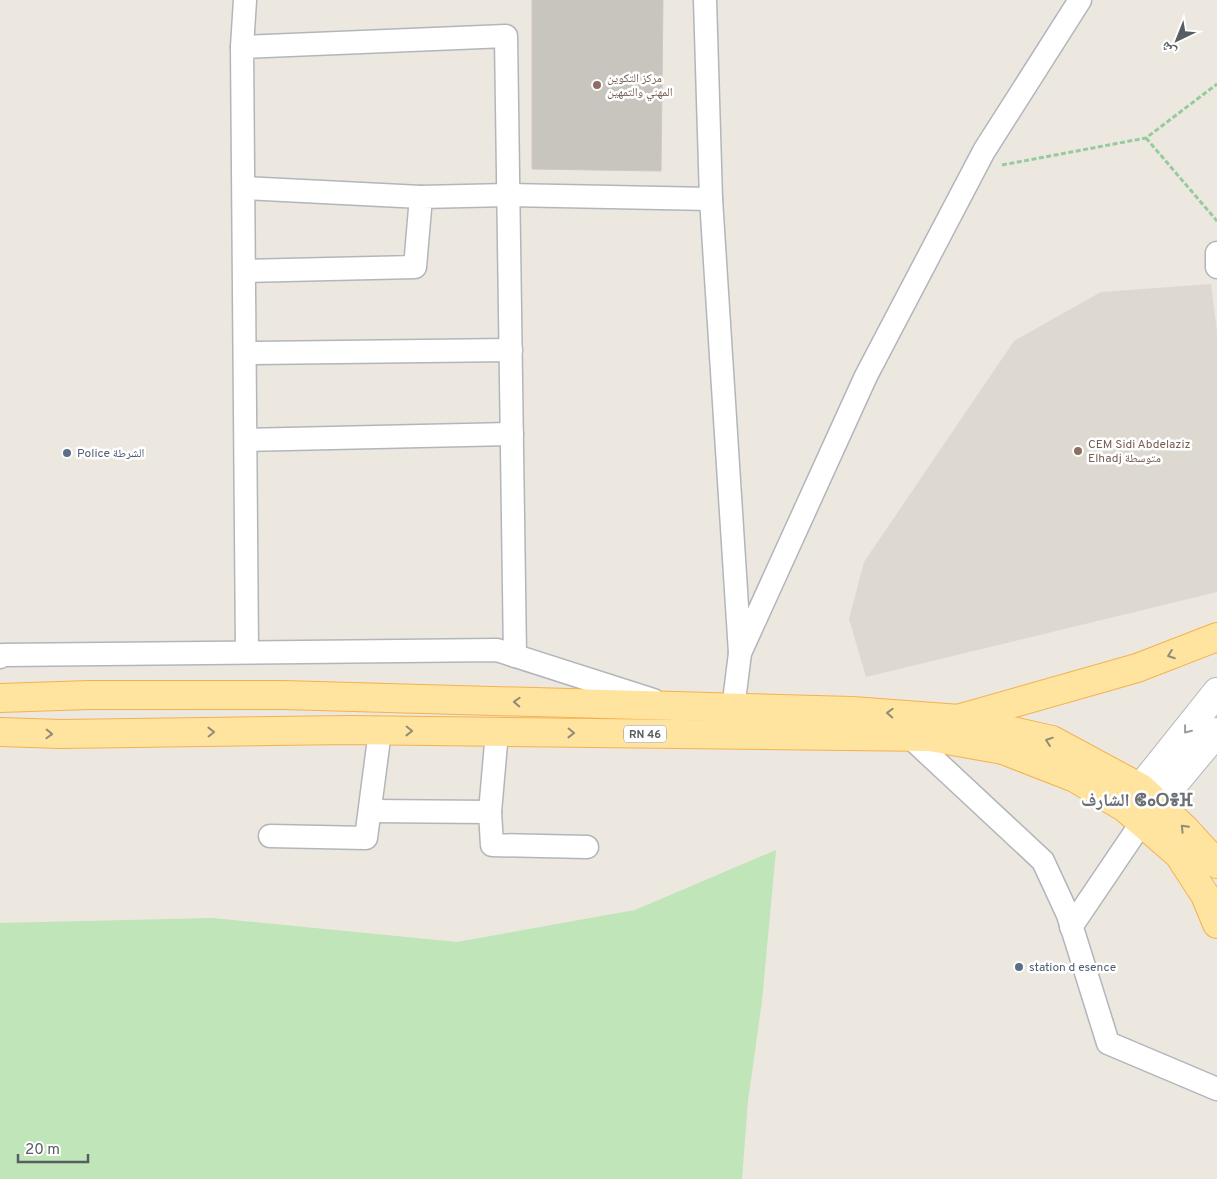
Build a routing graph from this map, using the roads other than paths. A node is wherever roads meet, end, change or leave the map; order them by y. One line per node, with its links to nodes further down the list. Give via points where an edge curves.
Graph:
1 (245, 0): 4 (street)
2 (705, 0): 8 (street)
3 (1080, 0): 18 (street, via 974,170 866,376)
4 (242, 47): 5 (street); 6 (street, via 506,36)
5 (244, 188): 7 (street); 11 (street)
6 (508, 195): 7 (street); 8 (street); 12 (street)
7 (421, 196): 11 (street, via 415,267)
8 (710, 199): 18 (street)
9 (1217, 253): 10 (street)
10 (1217, 267)
11 (245, 271): 13 (street)
12 (510, 350): 13 (street); 14 (street)
13 (245, 353): 15 (street)
14 (512, 434): 15 (street); 19 (street)
15 (246, 440): 17 (street)
16 (1216, 638): 25 (main road, one-way to 25, via 1137,668)
17 (247, 652): 19 (street, via 497,650); 20 (street, via 2,654)
18 (740, 653): 24 (street)
19 (516, 656): 23 (street)
20 (0, 657)
21 (1217, 692): 31 (street, one-way to 31)
22 (0, 698): 23 (main road, RN 46, one-way to 22, via 283,695)
23 (671, 706): 24 (main road, RN 46)
24 (733, 709): 25 (main road, RN 46, one-way to 24, via 852,711)
25 (960, 719): 31 (main road, RN 46, one-way to 25, via 1052,740)
26 (380, 731): 27 (main road, RN 46, one-way to 26); 28 (main road, RN 46, one-way to 28); 32 (street)
27 (0, 732)
28 (497, 732): 30 (main road, RN 46, one-way to 30); 33 (street)
29 (1217, 732): 31 (street)
30 (910, 737): 31 (main road, RN 46, via 930,737 1003,750); 38 (street, via 1043,862)
31 (1141, 805): 36 (main road, RN 46, one-way to 31); 37 (main road, RN 46, via 1205,895); 38 (street)
32 (370, 811): 33 (street); 34 (street, via 366,838)
33 (490, 812): 35 (street, via 492,845)
34 (270, 836)
35 (587, 847)
36 (1217, 864)
37 (1217, 924)
38 (1071, 927): 39 (street, via 1108,1043)
39 (1217, 1089)

